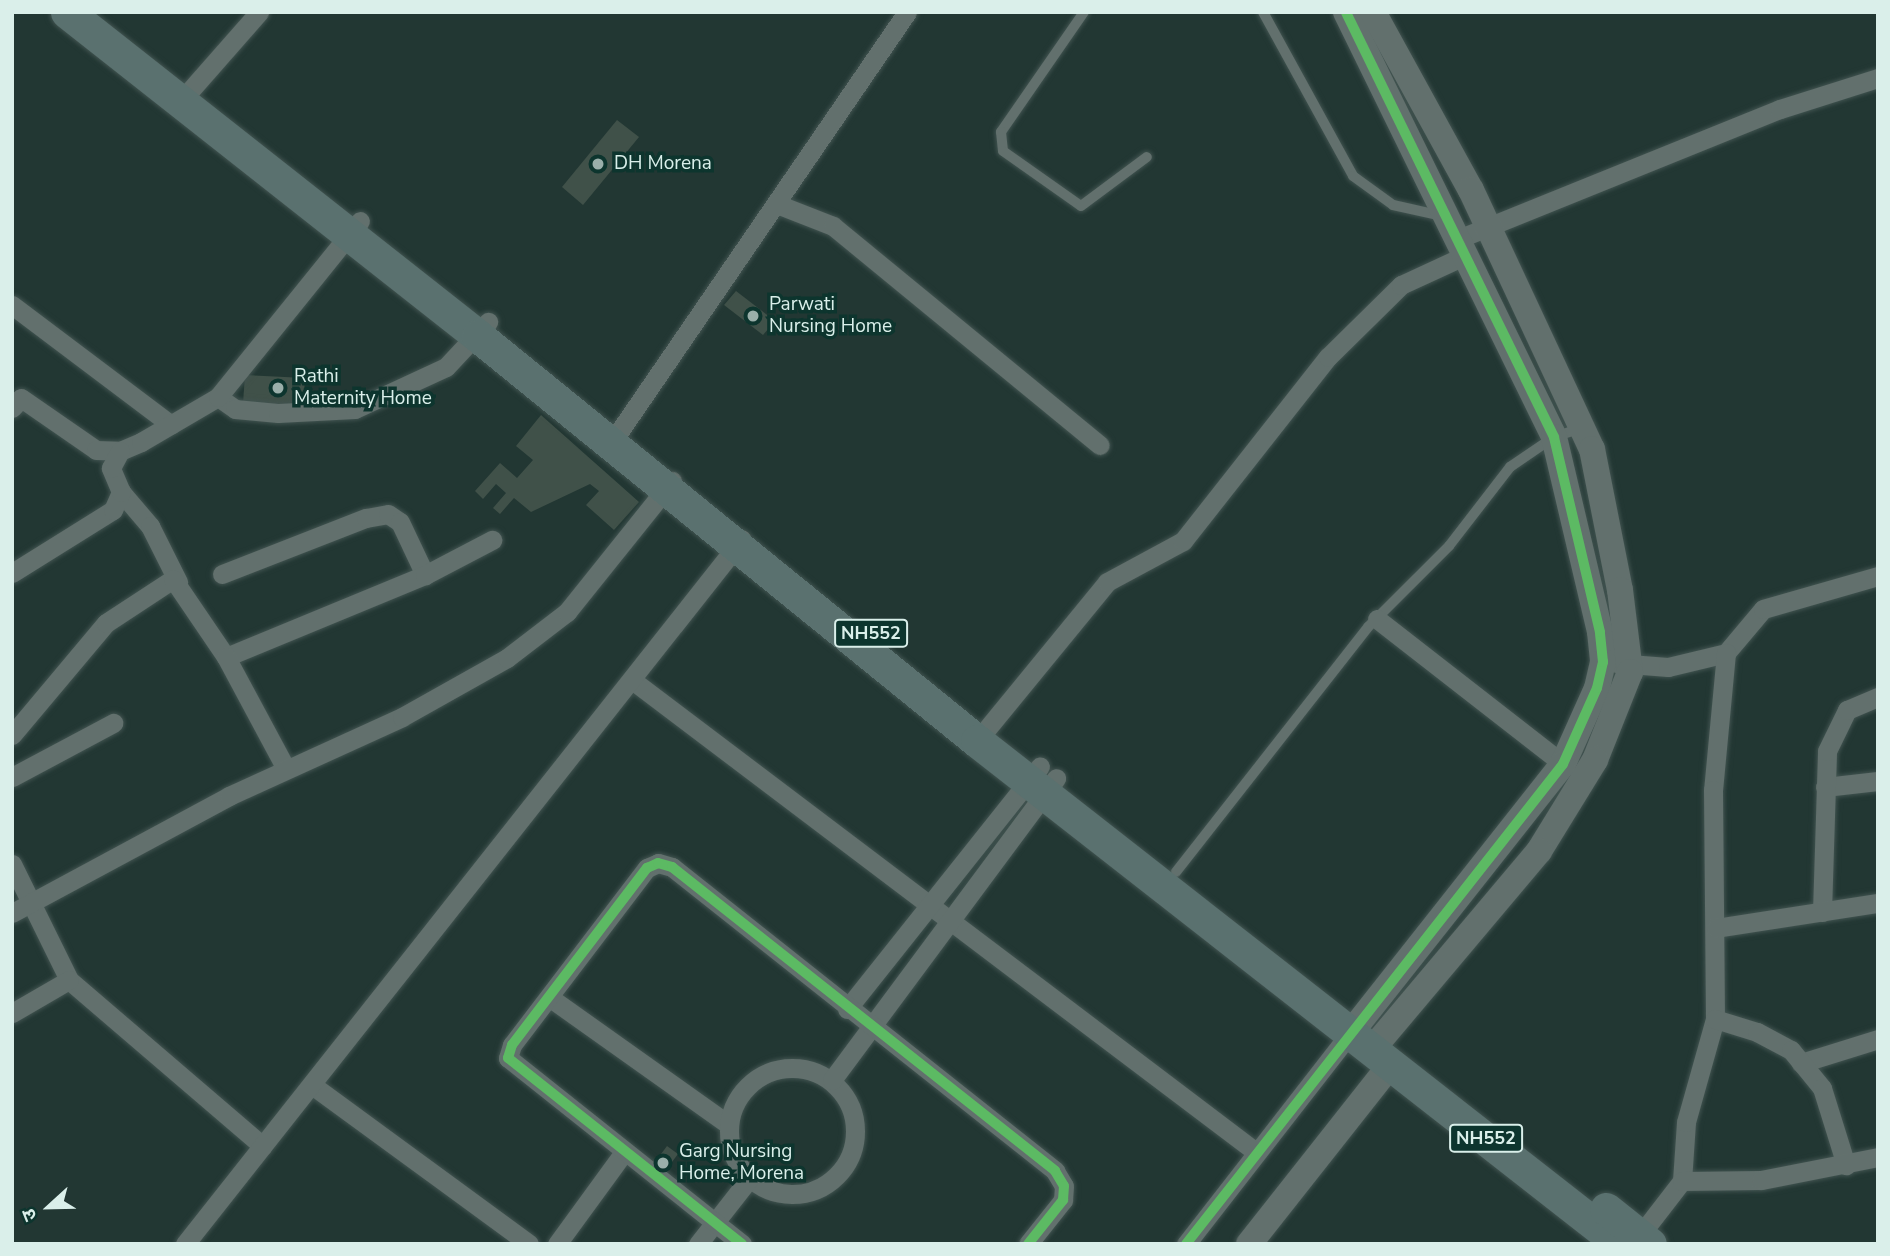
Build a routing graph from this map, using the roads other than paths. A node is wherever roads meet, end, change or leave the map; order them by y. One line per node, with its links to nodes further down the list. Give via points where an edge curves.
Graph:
1 (67, 12): 10 (highway, NH552)
2 (100, 12): 10 (highway, NH552)
3 (259, 12): 10 (street)
4 (907, 12): 12 (street)
5 (1084, 12): 11 (lane, via 1001,132 1003,151 1081,206)
6 (1263, 12): 15 (lane, via 1353,176 1393,205)
7 (1346, 12): 15 (street)
8 (1373, 12): 13 (street)
9 (1878, 78): 13 (street, via 1780,109)
10 (186, 95): 14 (highway, NH552)
11 (1147, 157)
12 (777, 204): 23 (street); 24 (street, via 833,226)
13 (1488, 226): 15 (street); 21 (street)
14 (355, 228): 17 (highway, NH552); 18 (street)
15 (1457, 237): 22 (street); 43 (street, via 1328,357 1183,541 1107,582)
16 (12, 305): 20 (street)
17 (483, 329): 18 (street, via 446,367 355,409 267,412 235,409); 23 (highway, NH552)
18 (218, 397): 20 (street)
19 (15, 399): 25 (street)
20 (171, 425): 25 (street)
21 (1583, 428): 22 (lane); 39 (street, via 1600,483)
22 (1554, 437): 35 (lane, via 1510,467 1449,546); 38 (street)
23 (615, 438): 26 (highway, NH552)
24 (1100, 445)
25 (116, 459): 27 (street)
26 (671, 483): 28 (highway, NH552); 46 (street, via 567,612 508,658 402,717)
27 (121, 492): 30 (street, via 113,510); 34 (street, via 150,526)
28 (741, 539): 40 (street); 43 (highway, NH552)
29 (492, 540): 32 (street)
30 (12, 573)
31 (222, 574): 32 (street, via 366,518 388,514 400,522)
32 (425, 575): 37 (street)
33 (1878, 576): 36 (street, via 1763,609)
34 (178, 582): 37 (street); 44 (street, via 166,579 106,623)
35 (1377, 618): 45 (street); 52 (lane)
36 (1726, 653): 39 (street, via 1668,667); 59 (street, via 1713,790)
37 (226, 657): 46 (street)
38 (1603, 662): 39 (street); 45 (street, via 1597,688)
39 (1629, 665): 66 (street, via 1595,761 1538,850)
40 (632, 680): 55 (street); 70 (street)
41 (1878, 697): 50 (street, via 1847,709 1827,751)
42 (113, 723): 47 (street)
43 (984, 734): 48 (highway, NH552)
44 (12, 735)
45 (1563, 764): 66 (street)
46 (286, 769): 53 (street)
47 (12, 776)
48 (1043, 779): 52 (highway, NH552); 55 (street); 58 (street); 66 (highway, NH552)
49 (1878, 781): 50 (street)
50 (1825, 787): 56 (street)
51 (12, 864): 53 (street)
52 (1176, 872): 66 (highway, NH552)
53 (32, 903): 57 (street); 60 (street)
54 (1878, 903): 56 (street)
55 (930, 906): 58 (street); 62 (street)
56 (1822, 912): 59 (street)
57 (12, 913)
58 (949, 920): 65 (street); 74 (street)
59 (1716, 928): 64 (street)
60 (69, 980): 63 (street); 72 (street)
61 (549, 997): 62 (street, via 647,868 658,863 672,867); 71 (street); 73 (street, via 512,1045 508,1058)
62 (847, 1009): 65 (street)
63 (12, 1013)
64 (1715, 1019): 68 (street, via 1757,1032 1791,1050); 78 (street, via 1686,1122)
65 (871, 1028): 69 (street); 86 (street, via 1055,1171 1065,1186 1063,1200)
66 (1373, 1039): 74 (street); 80 (highway, NH552); 88 (street)
67 (1878, 1039): 68 (street)
68 (1801, 1063): 76 (street, via 1822,1088)
69 (832, 1080): 71 (street, via 806,1068 778,1068 753,1080 735,1101); 77 (street, via 853,1107 856,1141 842,1173 814,1192 780,1194)
70 (312, 1086): 72 (street); 82 (street)
71 (729, 1125): 77 (street, via 733,1156)
72 (263, 1146): 81 (street)
73 (624, 1152): 79 (street); 83 (street)
74 (1256, 1152): 87 (street)
75 (1878, 1157): 76 (street)
76 (1846, 1165): 78 (street, via 1761,1180)
77 (749, 1179): 79 (street)
78 (1682, 1181): 80 (street)
79 (713, 1222): 84 (street); 85 (street)
80 (1636, 1242)
81 (185, 1244)
82 (529, 1244)
83 (557, 1244)
84 (698, 1244)
85 (742, 1244)
86 (1028, 1244)
87 (1186, 1244)
88 (1249, 1244)

